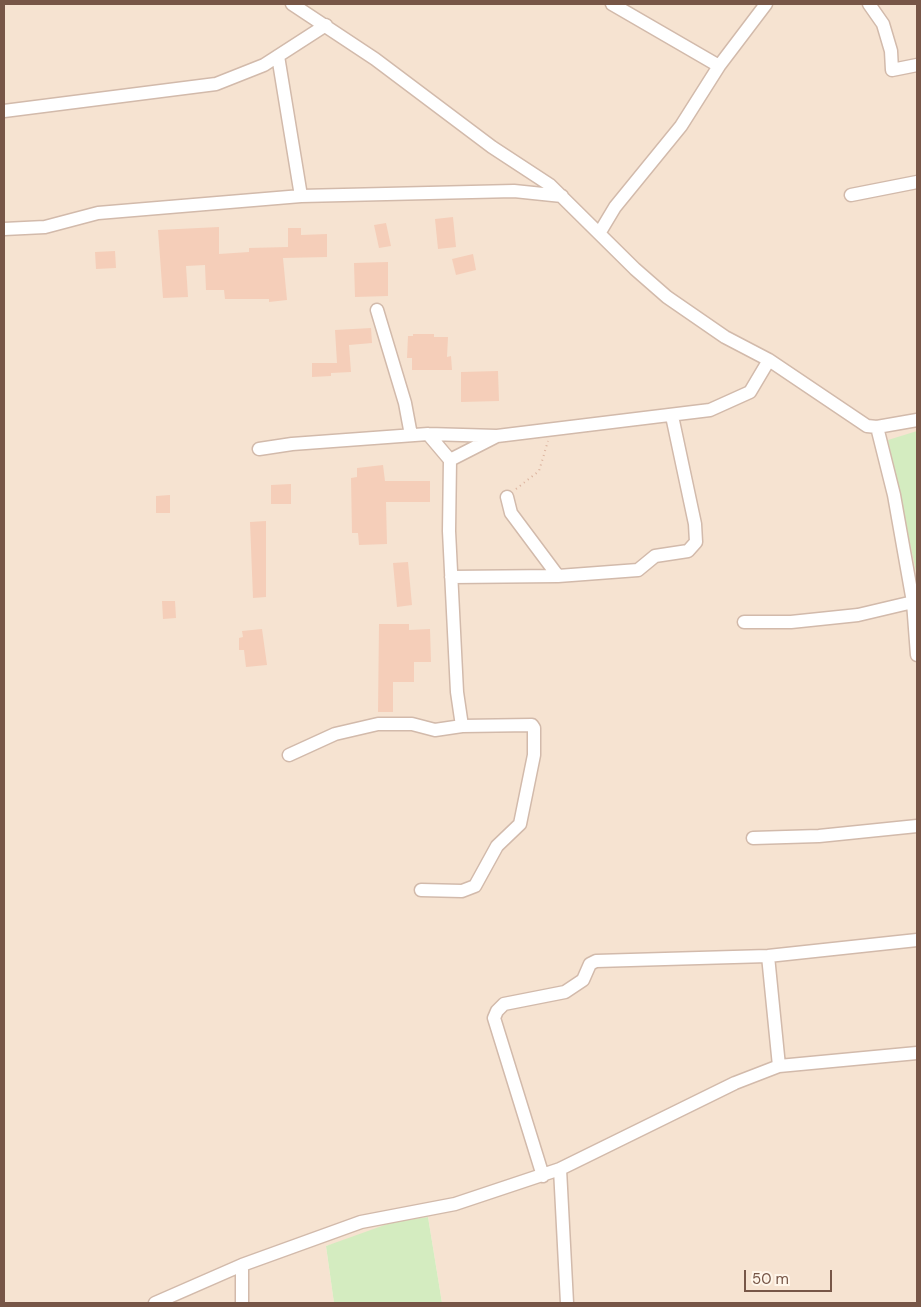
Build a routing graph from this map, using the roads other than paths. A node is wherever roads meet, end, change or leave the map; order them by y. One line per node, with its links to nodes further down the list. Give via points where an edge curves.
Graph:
1 (292, 4): 5 (street)
2 (612, 4): 8 (street)
3 (766, 4): 8 (street)
4 (869, 4): 7 (street, via 884,24 892,70)
5 (326, 26): 6 (street); 13 (street)
6 (278, 56): 9 (street, via 216,84); 12 (street)
7 (917, 65)
8 (719, 66): 15 (street, via 680,126 615,207)
9 (4, 111)
10 (917, 182): 11 (street)
11 (851, 195)
12 (301, 196): 13 (street, via 514,191); 14 (street, via 98,213 45,227)
13 (562, 196): 15 (street)
14 (4, 229)
15 (600, 232): 17 (street, via 667,297 725,337)
16 (377, 310): 22 (street)
17 (769, 360): 18 (street, via 754,387 743,397 710,410); 20 (street, via 864,424)
18 (672, 416): 23 (street); 27 (street, via 696,542 688,551 655,556 638,570)
19 (917, 420): 20 (street)
20 (876, 427): 29 (street, via 894,495)
21 (428, 434): 22 (street); 23 (street); 25 (street)
22 (411, 435): 24 (street)
23 (496, 436): 25 (street)
24 (259, 449)
25 (450, 460): 28 (street)
26 (507, 497): 27 (street, via 511,513)
27 (558, 576): 28 (street)
28 (451, 577): 32 (street)
29 (913, 602): 30 (street, via 858,615 790,622); 31 (street)
30 (744, 622)
31 (917, 655)
32 (462, 726): 33 (street, via 436,730 412,724 378,724 335,734); 36 (street, via 532,725 534,755 527,798 520,824 496,846 475,886 462,891)
33 (289, 755)
34 (917, 826): 35 (street, via 820,836)
35 (753, 838)
36 (421, 890)
37 (917, 940): 38 (street)
38 (768, 956): 40 (street); 42 (street, via 596,961 590,964 583,980 565,992 504,1004 496,1011 494,1018)
39 (917, 1053): 40 (street)
40 (779, 1066): 41 (street, via 735,1083)
41 (560, 1169): 42 (street); 46 (street)
42 (542, 1176): 43 (street, via 455,1204 361,1222)
43 (242, 1266): 44 (street); 45 (street)
44 (155, 1303)
45 (242, 1303)
46 (567, 1303)

